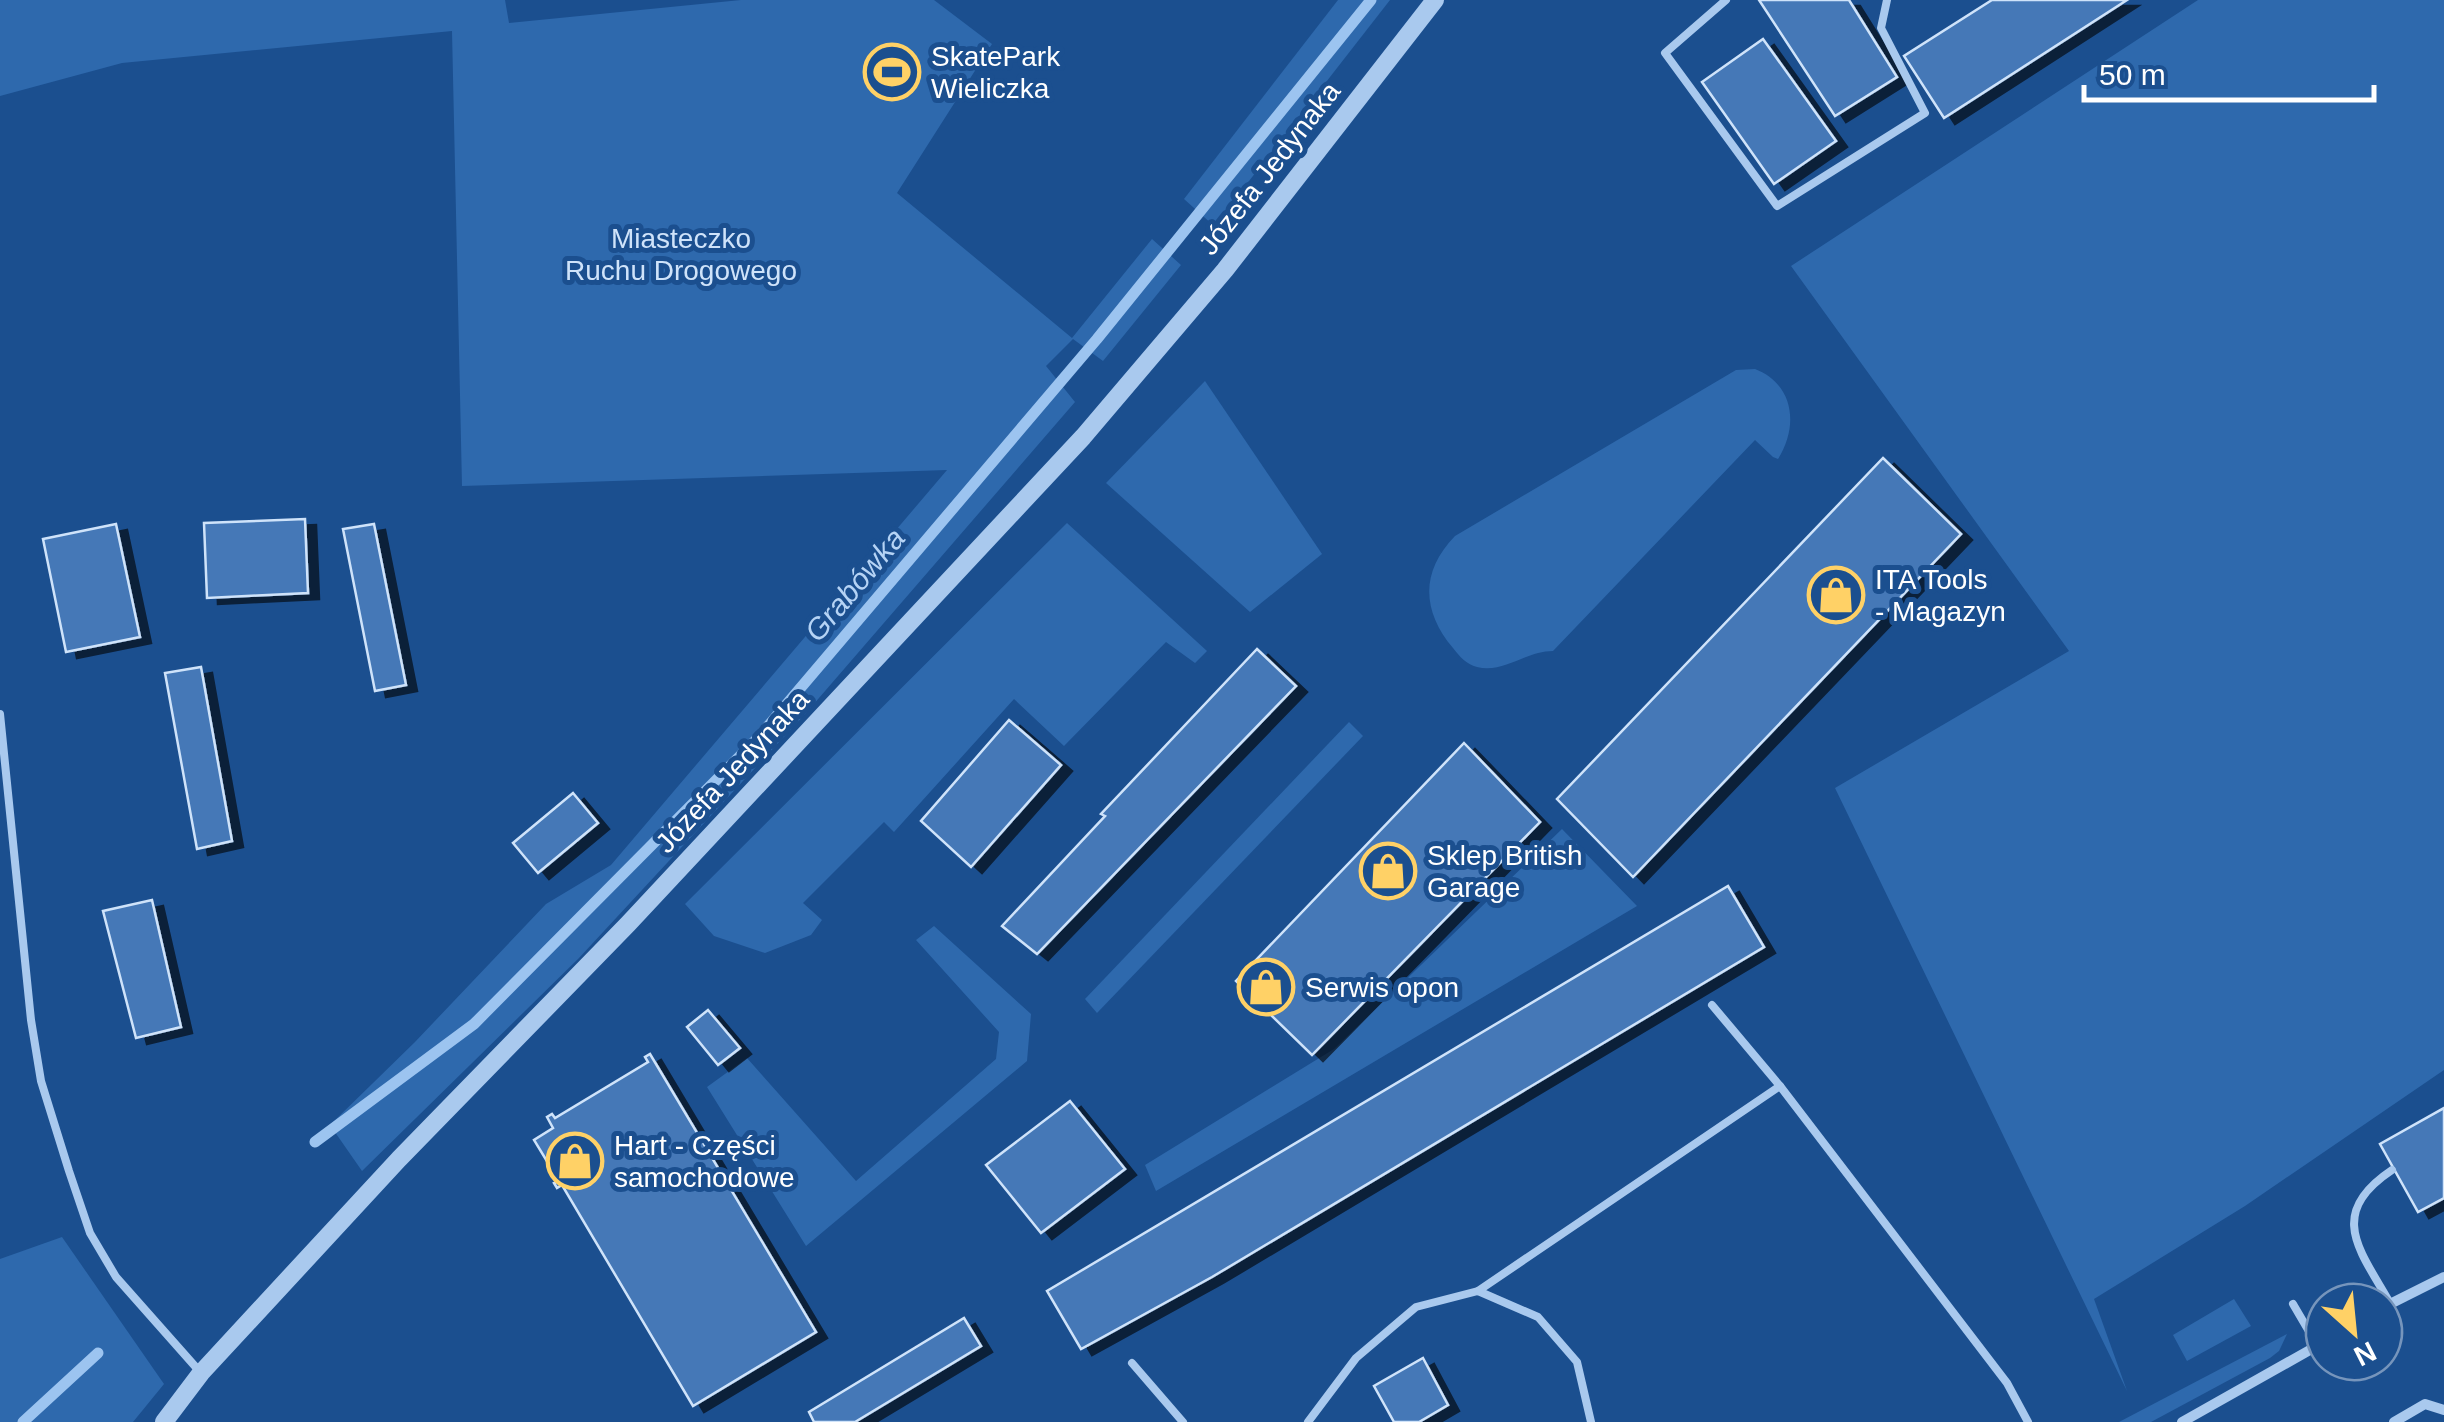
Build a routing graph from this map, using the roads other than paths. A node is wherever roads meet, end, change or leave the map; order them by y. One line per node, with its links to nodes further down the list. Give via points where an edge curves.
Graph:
1 (1435, 0): 16 (street, Józefa Jedynaka, via 1225,270 1083,437)
2 (1726, 0): 3 (lane, via 1665,53 1777,206 1924,113 1882,28)
3 (1887, 0)
4 (0, 714): 16 (lane, via 31,1020 68,1171 90,1234 116,1277)
5 (1712, 1004): 6 (lane)
6 (1780, 1086): 10 (lane); 22 (lane, via 2007,1383)
7 (2392, 1170): 9 (lane, via 2355,1207 2354,1241)
8 (2444, 1277): 11 (street)
9 (2375, 1282)
10 (1478, 1291): 20 (lane, via 1416,1307 1356,1358); 21 (lane, via 1538,1317 1551,1332 1576,1362)
11 (2404, 1297)
12 (2293, 1304): 13 (lane)
13 (2304, 1320)
14 (2304, 1354): 23 (street)
15 (1132, 1363): 19 (lane)
16 (201, 1373): 18 (street, Józefa Jedynaka)
17 (2444, 1410): 24 (street, via 2425,1404)
18 (164, 1422)
19 (1183, 1422)
20 (1308, 1422)
21 (1590, 1422)
22 (2028, 1422)
23 (2182, 1422)
24 (2394, 1422)

